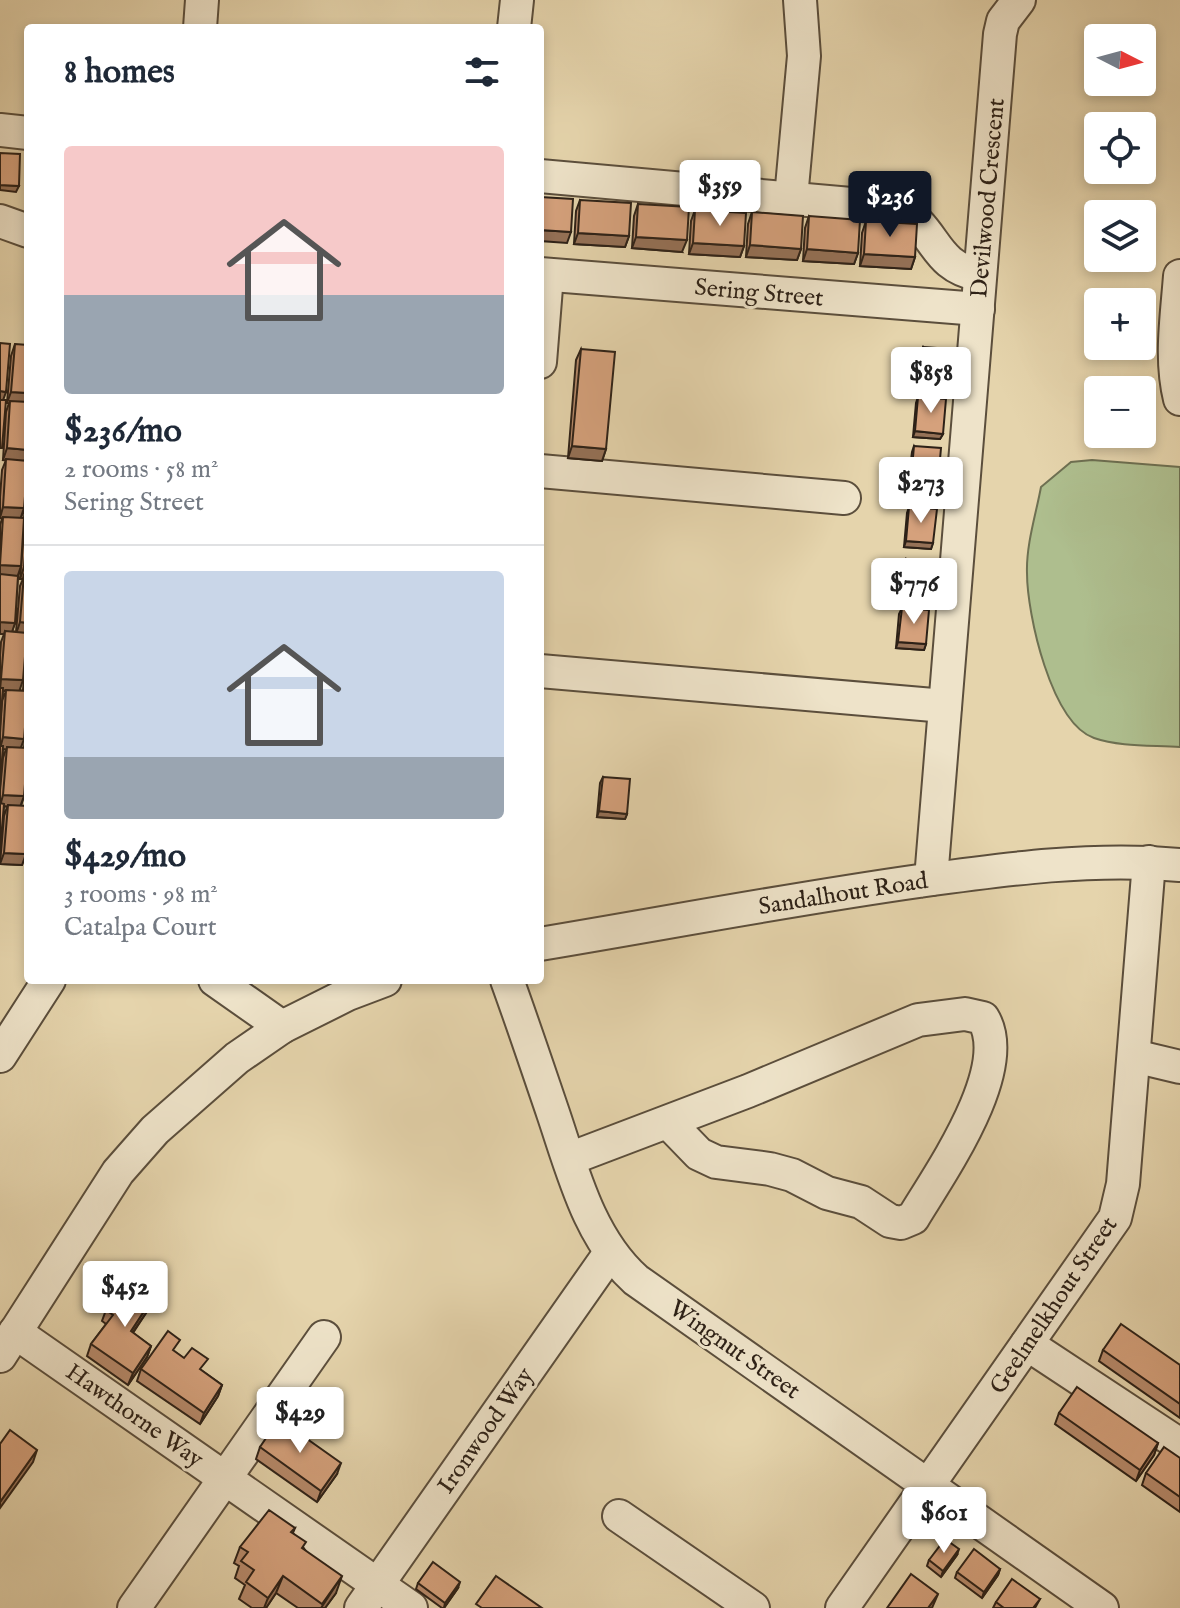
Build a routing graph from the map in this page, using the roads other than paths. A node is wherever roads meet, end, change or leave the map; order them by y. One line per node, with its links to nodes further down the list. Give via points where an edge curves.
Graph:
1 (202, 0): 5 (street)
2 (517, 0): 6 (street)
3 (800, 0): 10 (street, via 804,56)
4 (1019, 0): 14 (street, Devilwood Crescent, via 1000,34)
5 (200, 24)
6 (514, 24)
7 (0, 130): 8 (street)
8 (24, 133)
9 (544, 176): 10 (street)
10 (791, 198): 14 (street, via 896,208 925,228 946,261)
11 (0, 221): 12 (street)
12 (24, 230)
13 (544, 274): 16 (street, Sering Street)
14 (980, 275): 16 (street, Devilwood Crescent)
15 (1180, 276): 17 (street, via 1175,343)
16 (978, 309): 21 (street, Devilwood Crescent)
17 (1180, 399)
18 (544, 471): 19 (street)
19 (844, 498)
20 (544, 671): 21 (street)
21 (945, 706): 23 (street, Devilwood Crescent)
22 (1164, 864): 23 (street, Sandalhout Road, via 1046,865); 31 (street, Geelmelkhout Street)
23 (931, 879): 24 (street, Sandalhout Road)
24 (544, 943)
25 (46, 984): 30 (street)
26 (221, 984): 29 (street)
27 (374, 984): 29 (street)
28 (508, 984): 34 (street, Wingnut Street)
29 (282, 1027): 37 (street, via 196,1092 127,1161)
30 (0, 1056)
31 (1134, 1056): 32 (street); 38 (street, Geelmelkhout Street, via 1122,1195 1115,1218)
32 (1180, 1067)
33 (668, 1122): 33 (street, via 699,1154 716,1162 792,1175 901,1223 913,1218 974,1116 991,1055 990,1029 983,1018 965,1014 918,1020); 34 (street)
34 (569, 1159): 35 (street, Wingnut Street)
35 (610, 1253): 41 (street, Wingnut Street, via 636,1280); 43 (street, Ironwood Way)
36 (324, 1337): 40 (street)
37 (8, 1344): 40 (street, Hawthorne Way)
38 (1027, 1344): 39 (street); 41 (street, Geelmelkhout Street)
39 (1180, 1445)
40 (224, 1477): 43 (street, Hawthorne Way); 44 (street)
41 (929, 1484): 47 (street, Geelmelkhout Street); 48 (street, Wingnut Street)
42 (619, 1516): 46 (street)
43 (369, 1596): 45 (street, Hawthorne Way)
44 (134, 1608)
45 (411, 1608)
46 (753, 1608)
47 (842, 1608)
48 (1102, 1608)

